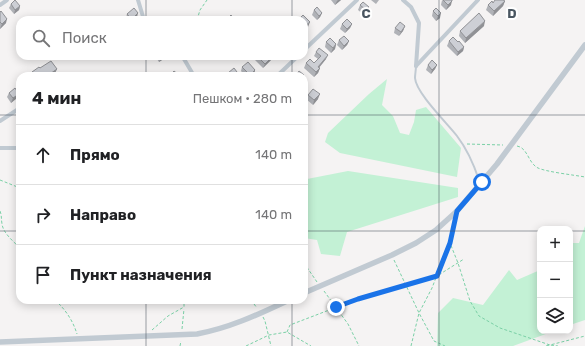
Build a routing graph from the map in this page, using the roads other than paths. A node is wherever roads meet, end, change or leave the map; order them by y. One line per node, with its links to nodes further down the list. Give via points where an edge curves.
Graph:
1 (6, 0): 6 (street)
2 (138, 0): 7 (street)
3 (357, 0): 9 (street)
4 (403, 0): 12 (street, via 411,7 419,23)
5 (478, 0): 12 (street)
6 (0, 5)
7 (143, 16)
8 (585, 45): 19 (street)
9 (308, 46)
10 (185, 60): 13 (street)
11 (294, 60): 14 (street)
12 (416, 66): 19 (lane, via 415,80 422,96 462,144)
13 (192, 72)
14 (281, 72)
15 (16, 111): 16 (street)
16 (0, 121)
17 (0, 148): 18 (street)
18 (16, 148)
19 (482, 182): 20 (street, via 457,211 436,230 416,243)
20 (308, 291)
21 (280, 304): 22 (street, via 217,330 181,335)
22 (0, 342)

